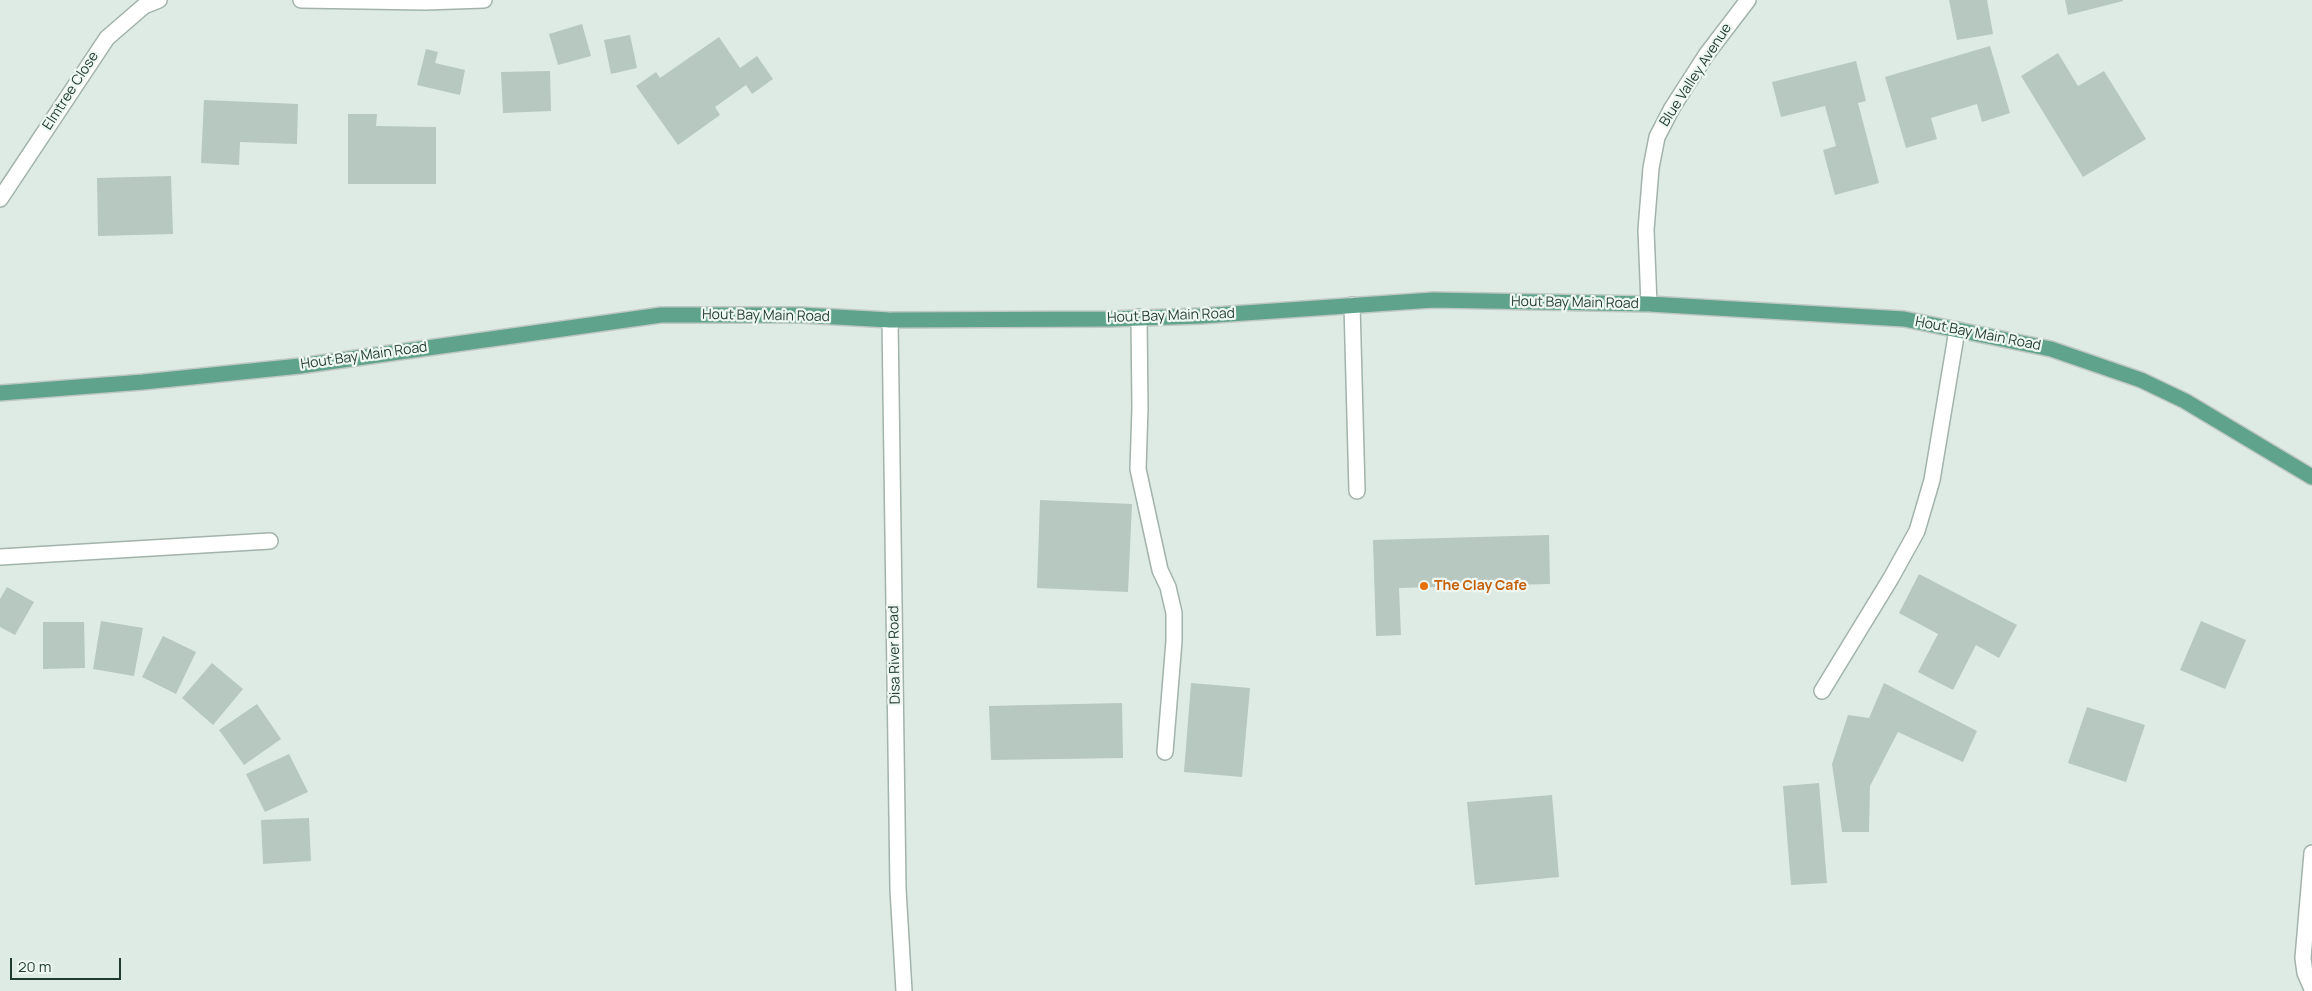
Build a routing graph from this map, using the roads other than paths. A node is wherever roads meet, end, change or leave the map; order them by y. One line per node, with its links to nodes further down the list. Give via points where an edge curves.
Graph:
1 (159, 0): 5 (street, Elmtree Close, via 144,6 107,38)
2 (301, 0): 3 (street)
3 (484, 0)
4 (1748, 0): 6 (street, Blue Valley Avenue, via 1706,55 1663,122 1657,138 1646,230)
5 (0, 199)
6 (1649, 304): 7 (main road, Hout Bay Main Road, via 1434,300); 10 (main road, Hout Bay Main Road, via 1904,319)
7 (1352, 305): 8 (main road, Hout Bay Main Road, via 1202,316); 13 (street)
8 (1139, 317): 9 (main road, Hout Bay Main Road); 17 (street, via 1138,469 1160,570 1174,613)
9 (890, 320): 11 (main road, Hout Bay Main Road, via 801,315 660,315 300,366); 20 (street, Disa River Road, via 898,889)
10 (1956, 330): 12 (main road, Hout Bay Main Road, via 2050,349 2141,380 2215,418); 16 (street, via 1932,480 1917,531)
11 (0, 393)
12 (2312, 477)
13 (1357, 490)
14 (270, 541): 15 (street)
15 (0, 556)
16 (1822, 691)
17 (1165, 752)
18 (2312, 854): 19 (street, via 2303,958)
19 (2312, 989)
20 (904, 991)

